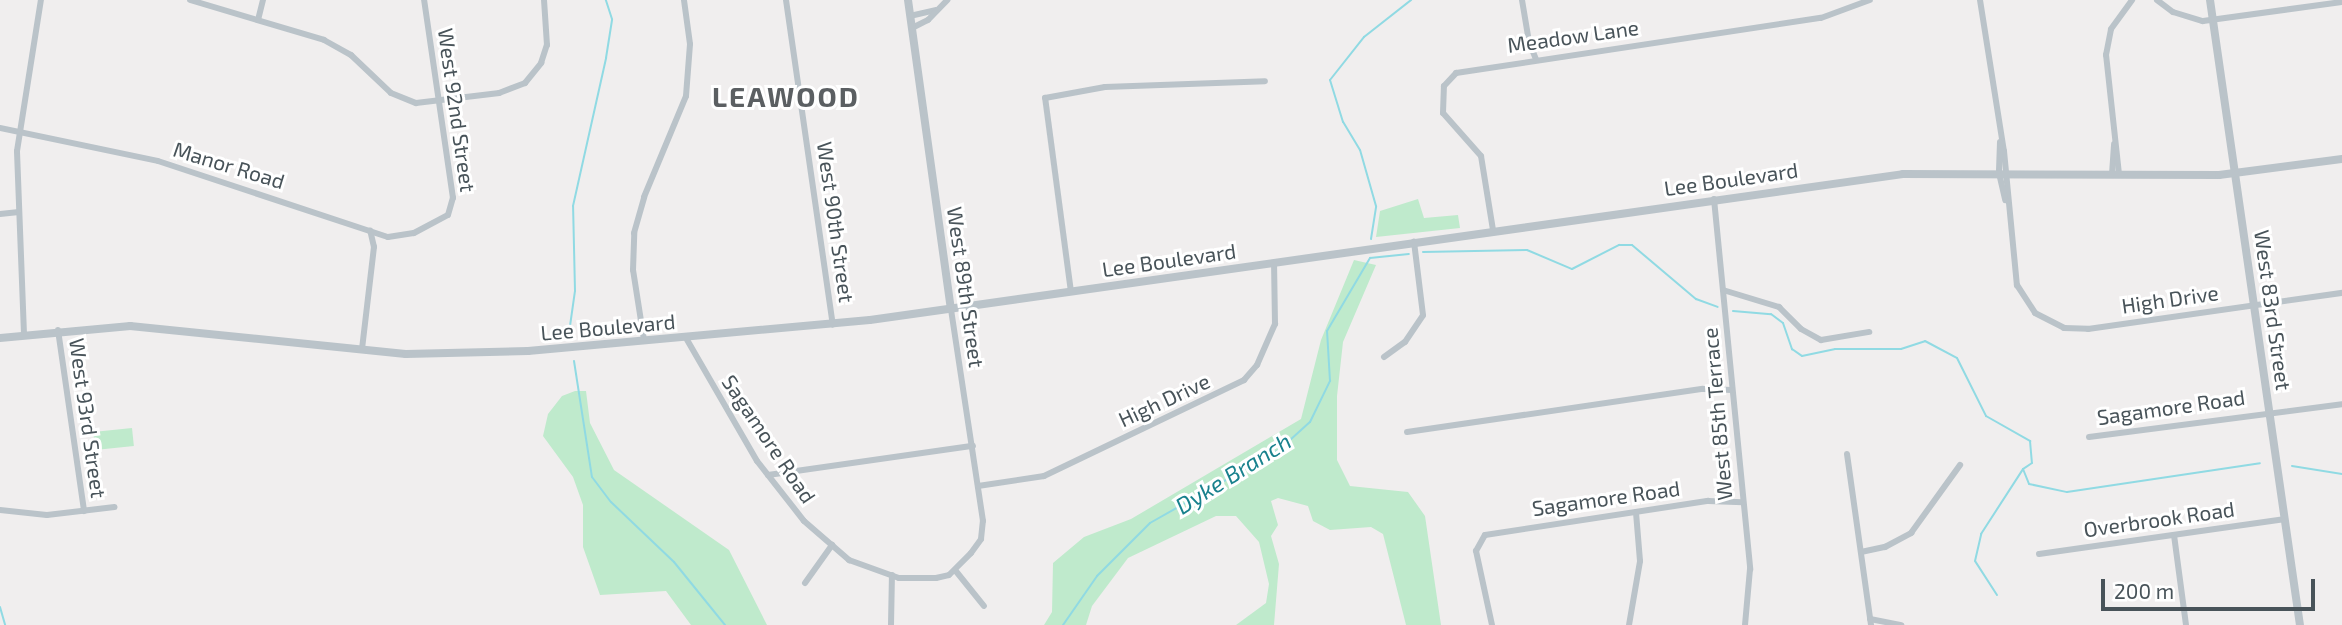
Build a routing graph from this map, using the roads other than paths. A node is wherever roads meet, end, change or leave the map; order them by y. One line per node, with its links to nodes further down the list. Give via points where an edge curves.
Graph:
1 (41, 0): 26 (street)
2 (190, 0): 19 (street)
3 (263, 0): 19 (street)
4 (424, 0): 24 (street, West 92nd Street)
5 (544, 0): 24 (street, via 547,45 531,76 499,93)
6 (684, 0): 51 (street, via 691,61 686,96 634,233 633,270)
7 (786, 0): 45 (street, West 90th Street)
8 (908, 0): 18 (street, West 89th Street)
9 (947, 0): 17 (street)
10 (1522, 0): 22 (street)
11 (1870, 0): 22 (street, Meadow Lane, via 1821,18)
12 (1980, 0): 28 (street)
13 (2132, 0): 29 (street, via 2107,40)
14 (2157, 0): 20 (street, via 2184,17)
15 (2210, 0): 20 (street, West 83rd Street)
16 (2342, 2): 20 (street)
17 (935, 10): 18 (street); 21 (street, via 928,20)
18 (910, 16): 21 (street, West 89th Street)
19 (258, 20): 24 (street, via 338,46 399,98)
20 (2213, 20): 30 (street, West 83rd Street)
21 (912, 28): 44 (street, West 89th Street)
22 (1536, 59): 35 (street, Meadow Lane, via 1466,69 1450,78 1441,94 1448,121 1481,156)
23 (1265, 81): 41 (street, via 1105,88 1045,98)
24 (438, 101): 36 (street, West 92nd Street, via 453,198 442,221 414,233)
25 (0, 128): 26 (street, Manor Road)
26 (18, 132): 32 (street); 34 (street, Manor Road, via 183,168)
27 (2342, 159): 30 (street, Lee Boulevard)
28 (2003, 173): 29 (street, Lee Boulevard); 31 (street, Lee Boulevard, via 1903,174); 43 (street, High Drive, via 2019,290 2040,317 2075,330)
29 (2115, 174): 30 (street, Lee Boulevard)
30 (2235, 174): 43 (street, West 83rd Street)
31 (1714, 199): 35 (street, Lee Boulevard); 40 (street, West 85th Terrace)
32 (19, 212): 33 (street); 48 (street)
33 (0, 214)
34 (370, 230): 36 (street, Manor Road); 38 (street)
35 (1493, 230): 37 (street, Lee Boulevard)
36 (388, 237): 38 (street)
37 (1414, 242): 39 (street, Lee Boulevard); 53 (street, via 1423,315 1405,342)
38 (374, 247): 52 (street)
39 (1274, 263): 41 (street, Lee Boulevard); 63 (street, High Drive, via 1275,324 1257,365 1244,380 1044,476)
40 (1723, 290): 47 (street, via 1779,307 1821,340); 54 (street, West 85th Terrace)
41 (1070, 292): 44 (street, Lee Boulevard)
42 (2342, 293): 43 (street, High Drive)
43 (2256, 304): 56 (street, West 83rd Street)
44 (951, 309): 45 (street, Lee Boulevard); 59 (street, West 89th Street)
45 (833, 324): 50 (street, Lee Boulevard)
46 (58, 330): 48 (street, Lee Boulevard); 52 (street, Lee Boulevard, via 149,326); 67 (street, West 93rd Street)
47 (1869, 332)
48 (24, 334): 49 (street, Lee Boulevard)
49 (0, 338)
50 (686, 338): 51 (street, Lee Boulevard); 62 (street, Sagamore Road)
51 (644, 340): 52 (street, Lee Boulevard, via 458,355)
52 (362, 349)
53 (1384, 357)
54 (1732, 390): 57 (street, via 1703,389); 64 (street, West 85th Terrace)
55 (2342, 404): 56 (street, Sagamore Road)
56 (2270, 410): 58 (street, Sagamore Road); 69 (street, West 83rd Street)
57 (1407, 432)
58 (2089, 437)
59 (972, 446): 62 (street); 63 (street, West 89th Street)
60 (1847, 454): 72 (street)
61 (1960, 465): 72 (street, via 1911,533 1885,547)
62 (768, 475): 71 (street, Sagamore Road, via 804,521)
63 (978, 486): 74 (street, West 89th Street, via 981,540)
64 (1743, 502): 68 (street, Sagamore Road, via 1708,501); 82 (street, West 85th Terrace, via 1750,577)
65 (115, 507): 67 (street)
66 (0, 510): 67 (street, via 47,515)
67 (84, 511)
68 (1636, 512): 80 (street, Sagamore Road, via 1492,533 1478,543); 81 (street, via 1640,561)
69 (2284, 519): 70 (street, Overbrook Road); 85 (street, West 83rd Street)
70 (2174, 535): 73 (street, Overbrook Road); 84 (street)
71 (832, 545): 75 (street, Sagamore Road, via 849,560); 76 (street)
72 (1861, 552): 78 (street)
73 (2039, 554)
74 (955, 570): 75 (street, Sagamore Road, via 936,578); 77 (street)
75 (892, 575): 79 (street)
76 (805, 583)
77 (984, 606)
78 (1871, 622): 83 (street)
79 (891, 625)
80 (1492, 625)
81 (1629, 625)
82 (1745, 625)
83 (1901, 625)
84 (2186, 625)
85 (2300, 625)

